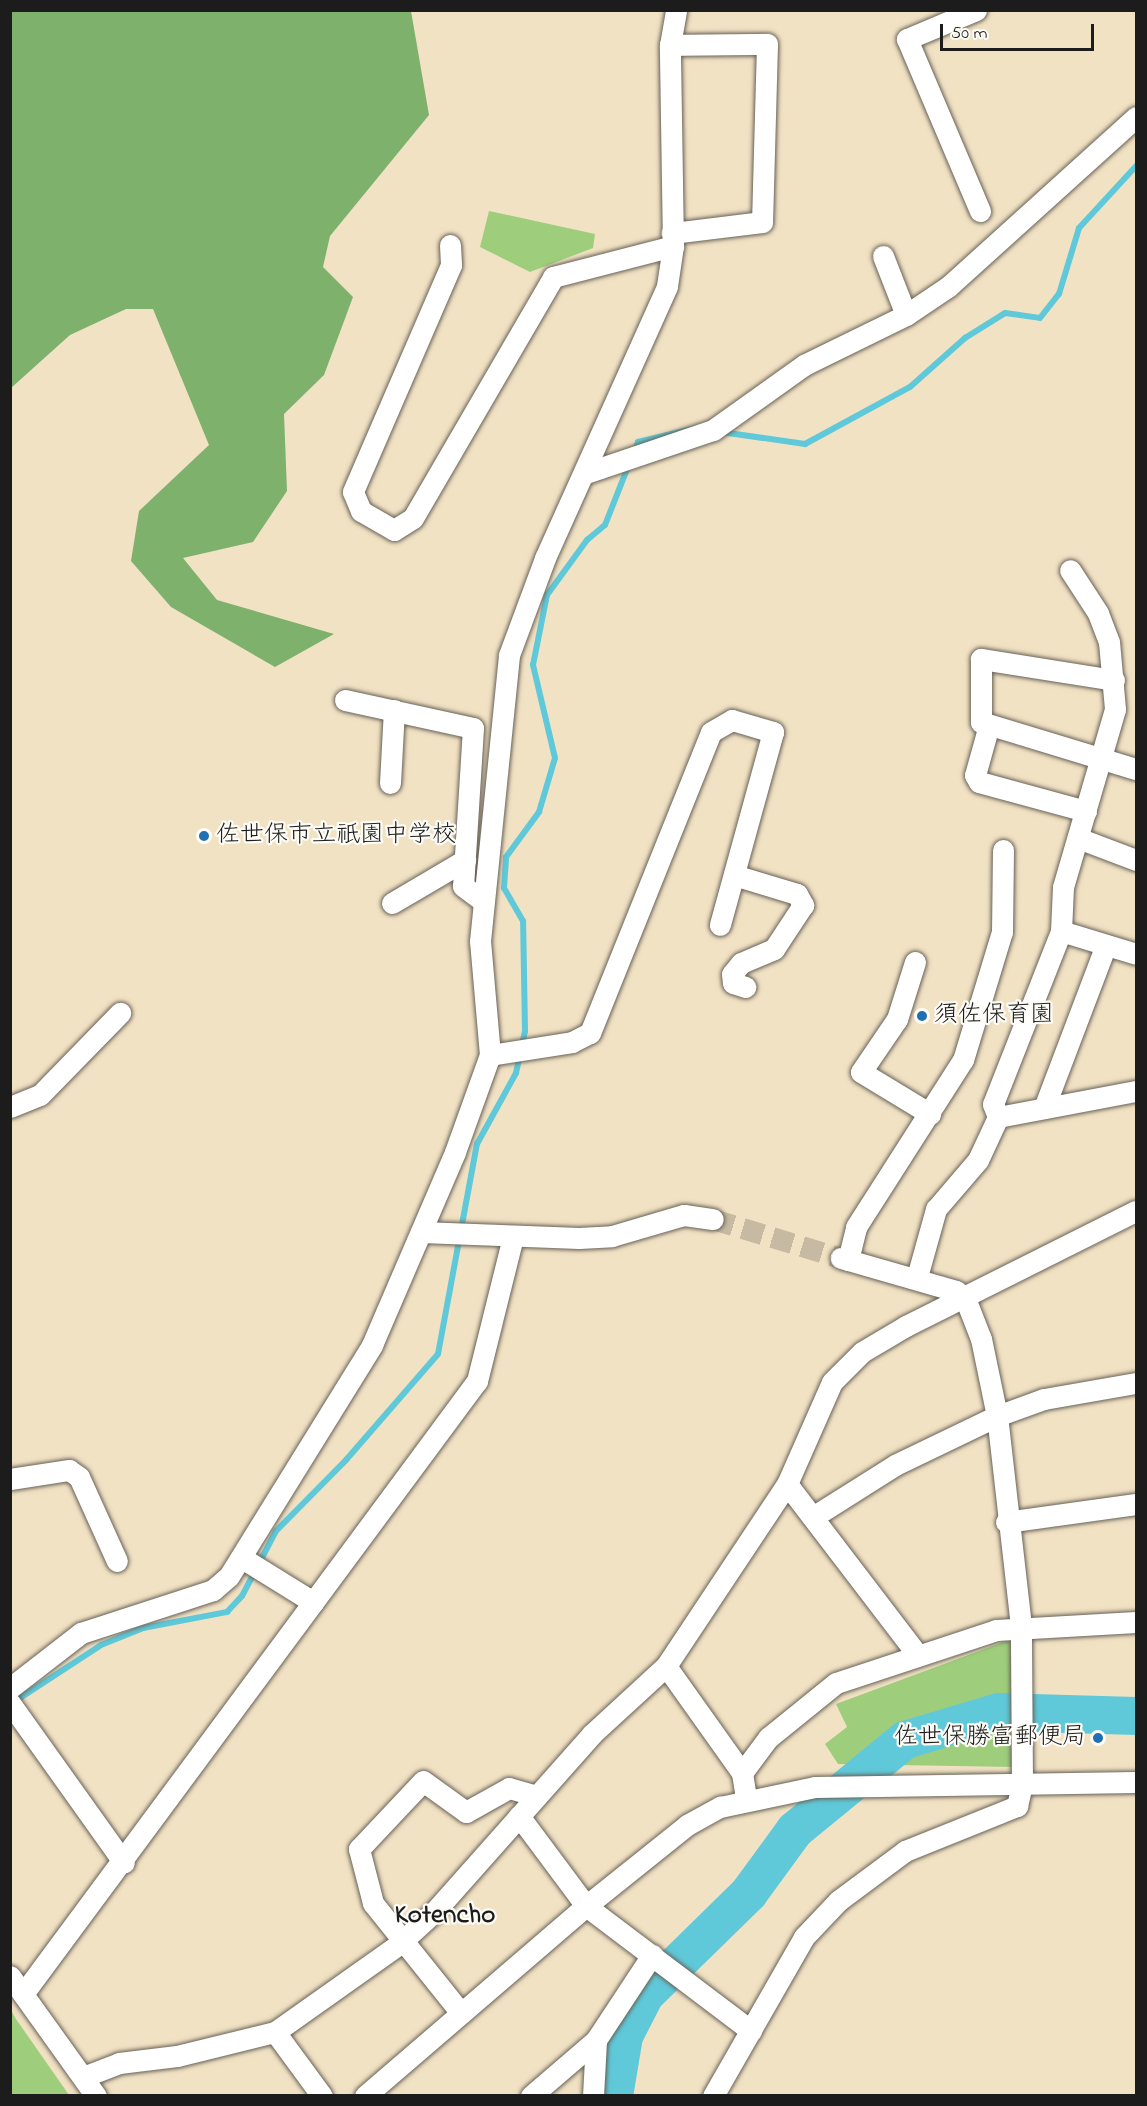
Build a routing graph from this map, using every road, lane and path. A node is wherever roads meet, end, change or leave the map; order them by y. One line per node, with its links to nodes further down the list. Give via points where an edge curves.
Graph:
1 (676, 10): 3 (street)
2 (976, 10): 5 (street, via 907,39)
3 (670, 45): 6 (street); 6 (street, via 767,44 762,222)
4 (1137, 117): 9 (street, via 949,286)
5 (980, 211)
6 (673, 240): 7 (street, via 554,277 413,518 394,530 361,511 353,492 451,265); 10 (street, via 667,286)
7 (450, 245)
8 (883, 256): 9 (street)
9 (906, 315): 10 (street, via 804,365 713,430)
10 (586, 473): 25 (street, via 544,558 509,656)
11 (1070, 570): 12 (street, via 1098,613)
12 (1114, 680): 15 (street, via 981,659 981,722); 16 (street, via 1115,709)
13 (345, 700): 14 (street)
14 (394, 711): 18 (street); 22 (street, via 473,728)
15 (989, 725): 16 (street); 19 (street, via 975,775 979,782)
16 (1102, 759): 17 (street); 19 (street)
17 (1137, 769)
18 (390, 783)
19 (1086, 811): 20 (street)
20 (1078, 838): 23 (street); 28 (street, via 1063,887)
21 (1003, 850): 38 (street, via 1002,932 963,1060)
22 (465, 860): 25 (street, via 463,886); 26 (street)
23 (1137, 860)
24 (734, 875): 27 (street); 32 (street, via 797,894 803,905 774,949 741,963 732,974 733,983); 34 (street, via 773,732 732,720 711,732 590,1033 572,1042)
25 (484, 902): 34 (street, via 480,941)
26 (392, 903)
27 (720, 925)
28 (1061, 931): 29 (street); 39 (street, via 993,1104)
29 (1106, 945): 30 (street); 37 (street)
30 (1137, 954)
31 (915, 962): 38 (street, via 897,1018 861,1072)
32 (745, 987)
33 (120, 1013): 36 (street, via 40,1095)
34 (490, 1055): 42 (street)
35 (1137, 1090): 37 (street)
36 (10, 1107)
37 (1044, 1108): 39 (street)
38 (930, 1114): 44 (street, via 856,1227 845,1259)
39 (998, 1117): 44 (street, via 978,1160 936,1209)
40 (1137, 1211): 45 (street)
41 (713, 1219): 43 (street, via 684,1215 612,1236)
42 (421, 1232): 43 (street); 53 (street, via 372,1345 279,1488)
43 (513, 1237): 55 (street, via 477,1381)
44 (917, 1277): 45 (street)
45 (965, 1298): 47 (street, via 981,1339); 49 (street, via 862,1352 832,1382)
46 (1137, 1383): 47 (street, via 1044,1399)
47 (996, 1416): 51 (street, via 904,1460); 52 (street)
48 (10, 1479): 54 (street, via 69,1470 79,1477)
49 (787, 1484): 51 (street); 59 (street)
50 (1137, 1504): 52 (street)
51 (816, 1515): 58 (street)
52 (1006, 1522): 57 (street)
53 (242, 1558): 55 (street); 60 (street, via 213,1590 81,1633)
54 (117, 1561)
55 (313, 1602): 68 (street)
56 (1137, 1622): 57 (street)
57 (1021, 1626): 58 (street); 64 (street)
58 (917, 1654): 62 (street, via 836,1683 768,1738)
59 (666, 1666): 62 (street); 65 (street, via 592,1734)
60 (10, 1689)
61 (10, 1703): 68 (street)
62 (742, 1773): 66 (street)
63 (1137, 1782): 64 (street)
64 (1022, 1785): 66 (street, via 815,1787); 75 (street, via 1017,1806 905,1851 838,1901 804,1937)
65 (537, 1796): 67 (street); 70 (street, via 509,1788 466,1812 423,1781 358,1849 373,1903)
66 (746, 1798): 69 (street, via 687,1825)
67 (519, 1816): 69 (street); 70 (street)
68 (124, 1863): 73 (street)
69 (586, 1906): 71 (street); 74 (street)
70 (403, 1940): 74 (street); 76 (street)
71 (652, 1955): 75 (street); 77 (street)
72 (10, 1976): 73 (street)
73 (23, 1994): 78 (street)
74 (461, 2013): 81 (street)
75 (751, 2031): 84 (street)
76 (274, 2032): 78 (street, via 177,2056 119,2063); 80 (street)
77 (596, 2040): 82 (street); 83 (street)
78 (83, 2077): 79 (street)
79 (96, 2096)
80 (322, 2096)
81 (365, 2096)
82 (531, 2096)
83 (593, 2096)
84 (713, 2096)

